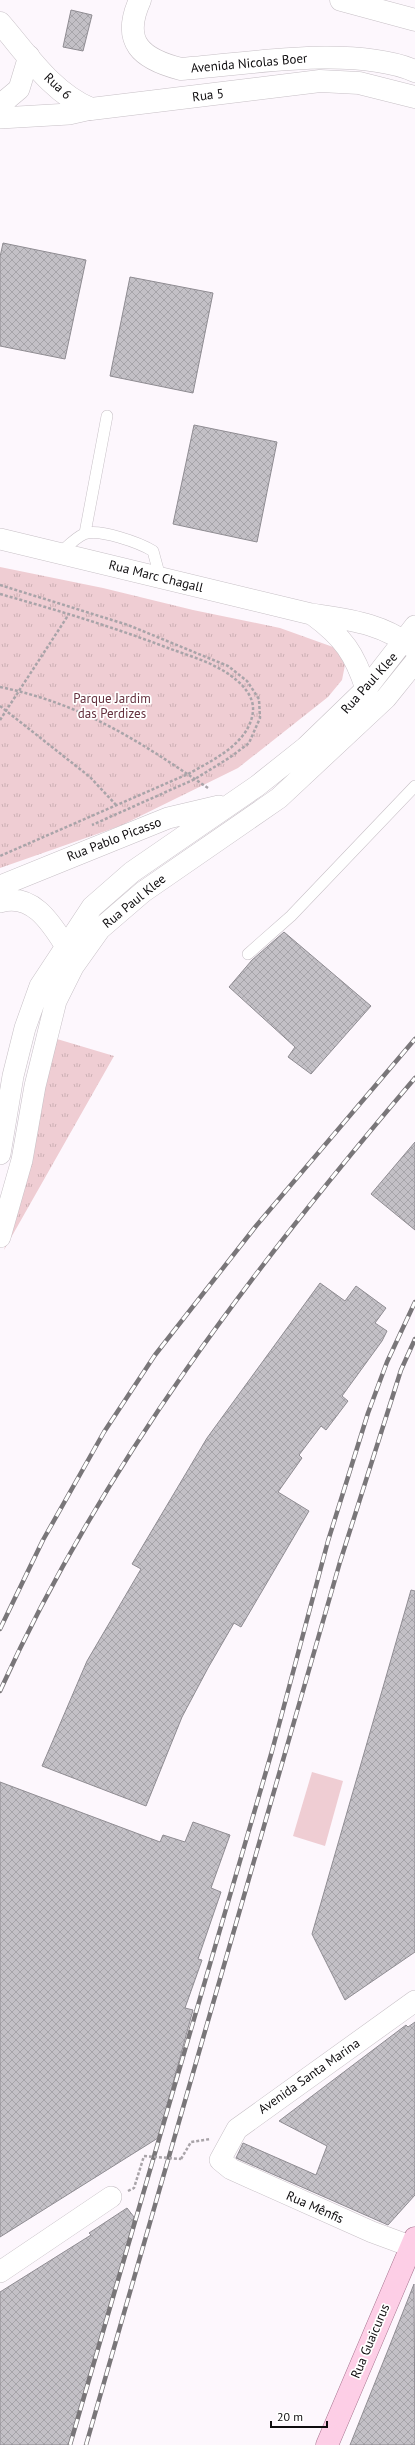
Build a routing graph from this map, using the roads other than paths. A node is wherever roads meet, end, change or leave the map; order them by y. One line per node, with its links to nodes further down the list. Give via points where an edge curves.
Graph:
1 (140, 0): 6 (street, Avenida Nicolas Boer, via 132,17 134,39 143,53 159,63 181,69 327,57 371,60)
2 (341, 0): 3 (street)
3 (415, 20)
4 (0, 23): 5 (street, Rua 6)
5 (29, 56): 8 (street, Rua 6, via 19,89); 9 (street, Rua 6, via 60,90 77,103)
6 (415, 71)
7 (415, 97): 9 (street, Rua 5, via 359,83 320,81)
8 (0, 105)
9 (92, 110): 10 (street, Rua 5, via 70,114)
10 (0, 118)
11 (107, 416): 12 (lane)
12 (85, 533): 14 (lane); 15 (lane, via 98,533 142,543 153,551)
13 (0, 540): 14 (street, Rua Marc Chagall)
14 (60, 553): 15 (street, Rua Marc Chagall)
15 (160, 577): 16 (street, Rua Marc Chagall)
16 (311, 614): 17 (street, Rua Marc Chagall, via 357,621); 19 (street, Rua Marc Chagall, via 339,635 346,644 359,666)
17 (412, 639): 19 (street, Rua Paul Klee)
18 (415, 662): 27 (street, Rua Paul Klee, via 381,703 279,798 143,892 100,928 73,967 56,1001 35,1086 22,1160)
19 (366, 689): 21 (street, Rua Paul Klee, via 306,747)
20 (415, 786): 25 (lane, via 291,916)
21 (231, 804): 22 (street, Rua Pablo Picasso, via 168,818); 24 (street, Rua Paul Klee, via 132,872 92,908)
22 (0, 886)
23 (0, 902): 24 (street, via 17,901 35,907)
24 (65, 945): 26 (street, Rua Paul Klee, via 40,986 25,1028 13,1076)
25 (248, 954)
26 (0, 1154)
27 (0, 1237)
28 (415, 2001): 29 (street, Avenida Santa Marina, via 236,2129 220,2157)
29 (222, 2164): 31 (street, Rua Mênfis, via 372,2232)
30 (119, 2195): 32 (street)
31 (413, 2244): 33 (main road, Rua Guaicurus)
32 (0, 2272)
33 (327, 2445)

